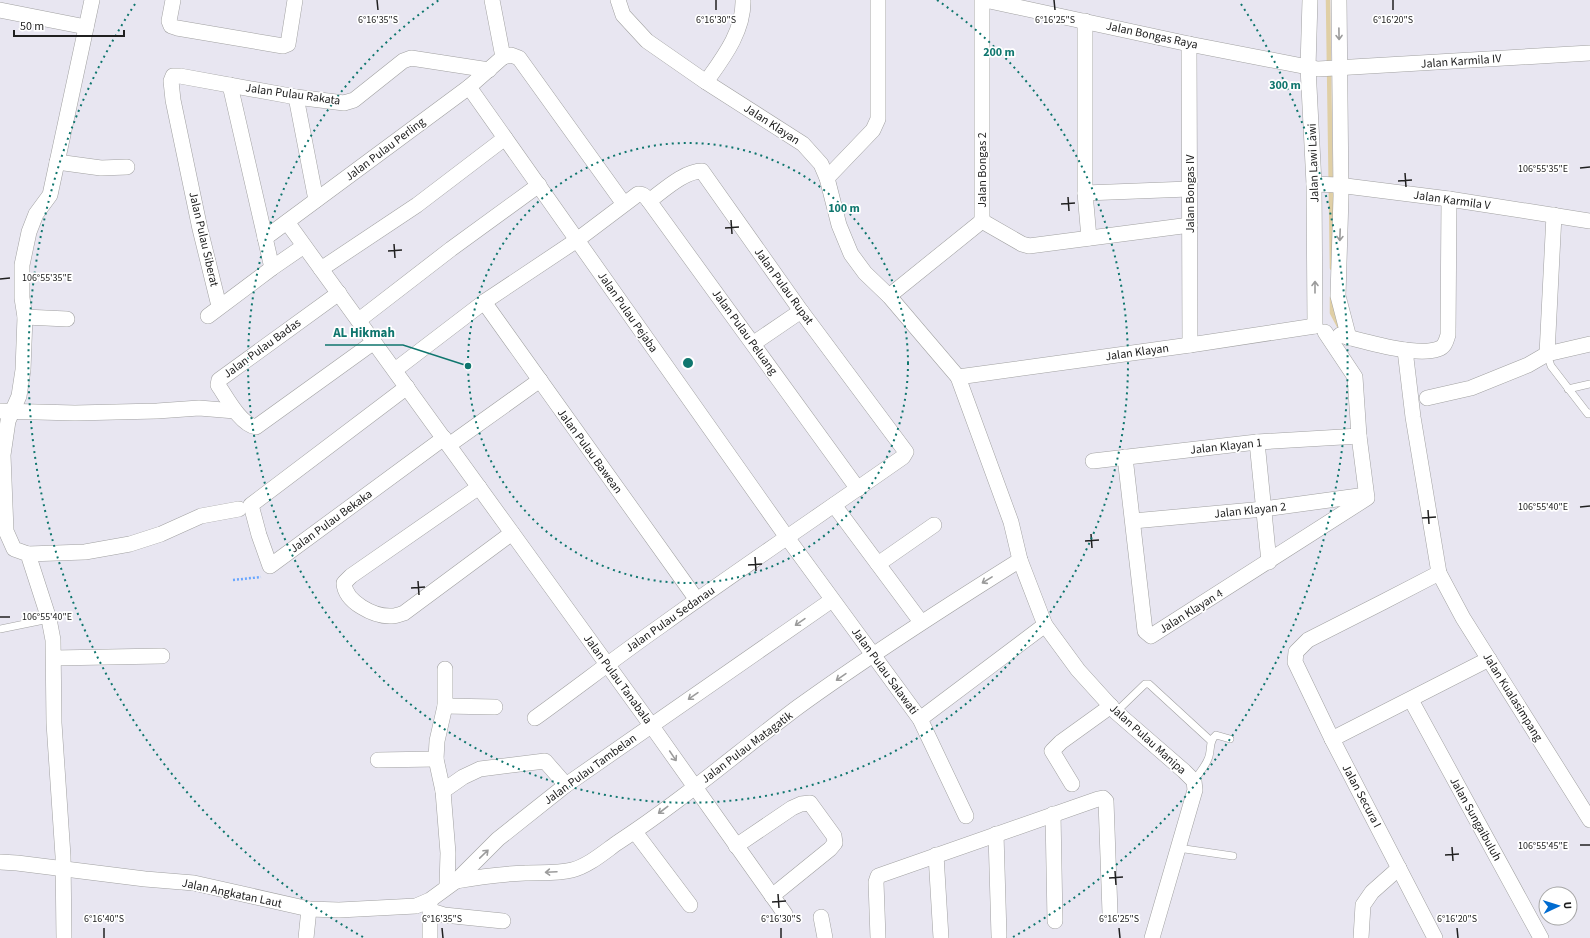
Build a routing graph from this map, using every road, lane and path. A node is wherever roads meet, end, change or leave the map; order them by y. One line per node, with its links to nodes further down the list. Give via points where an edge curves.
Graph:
1 (92, 0): 14 (street)
2 (173, 0): 3 (street, via 169,22 171,26 283,46 288,44)
3 (295, 0)
4 (492, 0): 17 (street)
5 (618, 0): 21 (street, Jalan Klayan, via 623,15 647,41)
6 (743, 0): 21 (street, via 739,27)
7 (878, 0): 28 (street, via 878,119 873,130)
8 (982, 0): 38 (street, Jalan Bongas 2)
9 (985, 0): 13 (street, Jalan Bongas Raya)
10 (1310, 0): 18 (street, Jalan Lawi Lawi)
11 (1339, 0): 18 (street, one-way to 18)
12 (0, 10): 14 (street)
13 (1085, 21): 15 (street, Jalan Bongas Raya); 32 (street)
14 (86, 27): 26 (street)
15 (1189, 44): 18 (street, Jalan Bongas Raya); 31 (street, Jalan Bongas IV)
16 (1590, 53): 18 (street, Jalan Karmila IV)
17 (503, 57): 19 (street, Jalan Pulau Perling); 36 (street, via 511,55 519,58)
18 (1325, 69): 29 (street, Jalan Lawi Lawi); 29 (street)
19 (489, 70): 23 (street, Jalan Pulau Perling); 24 (street, Jalan Pulau Rakata, via 412,58 403,61 354,100 344,103)
20 (180, 76): 22 (street, Jalan Pulau Rakata); 46 (street, Jalan Pulau Siberat, via 173,76 171,81 173,100 214,311)
21 (706, 82): 28 (street, Jalan Klayan, via 804,144 821,164)
22 (230, 84): 24 (street, Jalan Pulau Rakata); 42 (street)
23 (469, 87): 25 (street, Jalan Pulau Pejaba); 34 (street, Jalan Pulau Perling)
24 (296, 97): 34 (street)
25 (505, 138): 30 (street, Jalan Pulau Pejaba); 47 (street, via 417,205)
26 (57, 162): 27 (street, via 101,168); 52 (street, via 50,195 36,214 24,249 22,298)
27 (127, 167)
28 (827, 178): 49 (street, Jalan Klayan, via 839,224 851,254 865,273)
29 (1330, 184): 33 (street, Jalan Karmila V); 55 (street, Jalan Lawi Lawi, one-way to 29); 56 (street, one-way to 56, via 1338,296)
30 (539, 185): 44 (street, Jalan Pulau Pejaba); 54 (street)
31 (1190, 189): 32 (street); 41 (street, Jalan Bongas IV)
32 (1086, 193): 43 (street)
33 (1450, 199): 37 (street, Jalan Karmila V); 61 (street, via 1448,335 1445,344 1438,349)
34 (316, 200): 40 (street, Jalan Pulau Perling)
35 (649, 201): 36 (street, via 644,195 638,194); 51 (street, Jalan Pulau Rupat, via 685,175 695,171 702,172); 58 (street, Jalan Pulau Peluang)
36 (624, 204): 44 (street)
37 (1554, 215): 39 (street, Jalan Karmila V); 62 (street)
38 (982, 221): 43 (street, via 1029,246); 49 (street, Jalan Bongas 2)
39 (1590, 221)
40 (288, 222): 42 (street, Jalan Pulau Perling); 45 (street, Jalan Pulau Tanabala)
41 (1190, 225): 43 (street); 60 (street, Jalan Bongas IV)
42 (265, 238): 46 (street)
43 (1089, 238)
44 (577, 240): 50 (street); 90 (street, Jalan Pulau Pejaba)
45 (304, 246): 46 (street, Jalan Pulau Siberat); 47 (street, Jalan Pulau Tanabala)
46 (272, 268)
47 (321, 269): 48 (street, Jalan Pulau Tanabala)
48 (339, 293): 54 (street, Jalan Pulau Tanabala); 71 (street, Jalan Pulau Badas, via 218,380 218,385)
49 (889, 296): 64 (street, Jalan Klayan)
50 (484, 302): 63 (street); 65 (street, Jalan Pulau Bawean)
51 (801, 311): 58 (street); 76 (street, Jalan Pulau Rupat)
52 (25, 317): 53 (street); 70 (street, via 23,370 19,396)
53 (67, 318)
54 (359, 320): 57 (street, Jalan Pulau Tanabala)
55 (1320, 329): 56 (street); 60 (street, Jalan Klayan); 73 (street, via 1355,378)
56 (1349, 338): 61 (street)
57 (374, 342): 63 (street, Jalan Pulau Tanabala); 71 (street, Jalan Pulau Badas, via 256,427 251,426)
58 (754, 343): 81 (street, Jalan Pulau Peluang)
59 (1590, 344): 62 (street)
60 (1190, 345): 64 (street, Jalan Klayan)
61 (1405, 350): 96 (street, Jalan Kualasimpang, via 1413,417)
62 (1546, 354): 68 (lane, via 1551,366); 69 (street, via 1528,365 1471,388)
63 (394, 370): 67 (street, Jalan Pulau Tanabala)
64 (958, 377): 92 (street, Jalan Klayan, via 1010,522)
65 (540, 380): 74 (street); 98 (street, Jalan Pulau Bawean)
66 (1590, 384): 68 (lane)
67 (407, 387): 74 (street, Jalan Pulau Tanabala); 85 (street)
68 (1568, 389): 72 (lane, via 1588,414)
69 (1427, 398)
70 (7, 411): 71 (street, via 157,412 199,408); 77 (street, via 8,421)
71 (235, 411)
72 (1590, 413)
73 (1359, 436): 75 (street, Jalan Klayan 1); 82 (street)
74 (446, 442): 80 (street, Jalan Pulau Tanabala); 95 (street, Jalan Pulau Bekaka)
75 (1257, 442): 78 (street, Jalan Klayan 1); 86 (street)
76 (904, 448): 81 (street, Jalan Pulau Sedanau, via 906,452 903,457)
77 (2, 455): 83 (street)
78 (1125, 457): 79 (street, Jalan Klayan 1); 87 (street, Jalan Klayan 4)
79 (1093, 461)
80 (479, 487): 89 (street, Jalan Pulau Tanabala); 89 (street, via 351,576 344,583 345,590 358,604 378,614 392,616 404,613)
81 (858, 489): 84 (street, Jalan Pulau Sedanau)
82 (1366, 498): 86 (street, Jalan Klayan 2); 93 (street, Jalan Klayan 4)
83 (2, 504): 91 (street, via 6,531 14,548)
84 (834, 505): 90 (street, Jalan Pulau Sedanau); 94 (street)
85 (245, 507): 91 (street, via 200,516 161,534 130,544 85,552); 95 (street)
86 (1264, 509): 87 (street, Jalan Klayan 2); 93 (street)
87 (1133, 522): 93 (street, Jalan Klayan 4, via 1145,631 1151,636)
88 (934, 525): 94 (street)
89 (512, 533): 108 (street, Jalan Pulau Tanabala)
90 (786, 536): 98 (street, Jalan Pulau Sedanau); 99 (street, Jalan Pulau Salawati)
91 (28, 554): 100 (street)
92 (1020, 560): 101 (street, Jalan Pulau Matagatik, one-way to 101); 102 (street, Jalan Pulau Manipa)
93 (1269, 562)
94 (878, 564): 101 (street)
95 (270, 566): 97 (path, via 261,577)
96 (1439, 572): 107 (street, Jalan Kualasimpang, via 1463,618); 118 (street, Jalan Secura I, via 1308,640 1296,652 1295,662)
97 (233, 580)
98 (697, 600): 108 (street, Jalan Pulau Sedanau)
99 (832, 600): 104 (street, Jalan Pulau Salawati); 116 (street, Jalan Pulau Tambelan, one-way to 116)
100 (49, 620): 103 (lane); 106 (street)
101 (921, 622): 104 (street, Jalan Pulau Matagatik)
102 (1044, 626): 113 (street, Jalan Pulau Manipa, via 1078,670); 115 (street)
103 (0, 629)
104 (873, 654): 115 (street, Jalan Pulau Salawati); 125 (street, Jalan Pulau Matagatik, one-way to 125, via 798,707)
105 (162, 656): 106 (street)
106 (54, 658): 138 (street, via 54,723)
107 (1489, 659): 110 (street); 129 (street, Jalan Kualasimpang)
108 (607, 664): 114 (street, Jalan Pulau Sedanau); 116 (street, Jalan Pulau Tanabala)
109 (445, 669): 111 (street)
110 (1411, 700): 118 (street); 159 (street, Jalan Sungaibuluh)
111 (445, 706): 112 (street); 120 (street, via 437,741)
112 (495, 707)
113 (1114, 709): 119 (lane, via 1145,684 1149,684); 122 (street, Jalan Pulau Manipa); 123 (street, via 1060,742 1052,751)
114 (535, 718)
115 (920, 720): 128 (street, Jalan Pulau Salawati)
116 (651, 725): 124 (street, Jalan Pulau Tambelan); 125 (street, Jalan Pulau Tanabala, one-way to 125)
117 (1230, 739): 119 (lane, via 1216,735)
118 (1332, 739): 137 (street, Jalan Secura I)
119 (1211, 741): 122 (lane, via 1209,759)
120 (436, 759): 121 (street); 126 (street)
121 (378, 760)
122 (1194, 781): 133 (street, Jalan Pulau Manipa, via 1196,790)
123 (1072, 784)
124 (566, 786): 126 (street, via 545,761 480,769); 139 (street, Jalan Pulau Tambelan, one-way to 124, via 498,840)
125 (694, 787): 130 (street, Jalan Pulau Matagatik, one-way to 130); 132 (street, Jalan Pulau Tanabala)
126 (443, 791): 139 (street)
127 (1053, 814): 131 (street); 144 (street, via 1098,798 1106,801); 148 (street)
128 (966, 816)
129 (1590, 820)
130 (635, 832): 139 (street, Jalan Pulau Matagatik, one-way to 139, via 588,863 572,870 476,877); 141 (street)
131 (996, 834): 134 (street); 149 (street)
132 (736, 846): 140 (street, Jalan Pulau Tanabala); 140 (street, via 792,808 810,803 834,836 835,843 830,849)
133 (1178, 848): 135 (lane); 156 (street, Jalan Pulau Manipa)
134 (936, 855): 154 (street, via 878,876); 155 (street)
135 (1233, 856)
136 (0, 862): 138 (street, Jalan Angkatan Laut)
137 (1399, 868): 157 (street, via 1372,892 1363,905); 158 (street, Jalan Secura I)
138 (63, 869): 143 (street, Jalan Angkatan Laut, via 194,883); 150 (street)
139 (452, 883): 142 (street, Jalan Angkatan Laut)
140 (772, 896): 145 (street, Jalan Pulau Tanabala)
141 (690, 905)
142 (430, 906): 143 (street, Jalan Angkatan Laut); 147 (street, via 444,915); 152 (street)
143 (309, 909): 151 (street)
144 (1110, 913)
145 (785, 914)
146 (821, 917): 153 (street)
147 (502, 921)
148 (1055, 921)
149 (999, 936)
150 (64, 938)
151 (306, 938)
152 (430, 938)
153 (825, 938)
154 (878, 938)
155 (941, 938)
156 (1152, 938)
157 (1361, 938)
158 (1435, 938)
159 (1541, 938)

